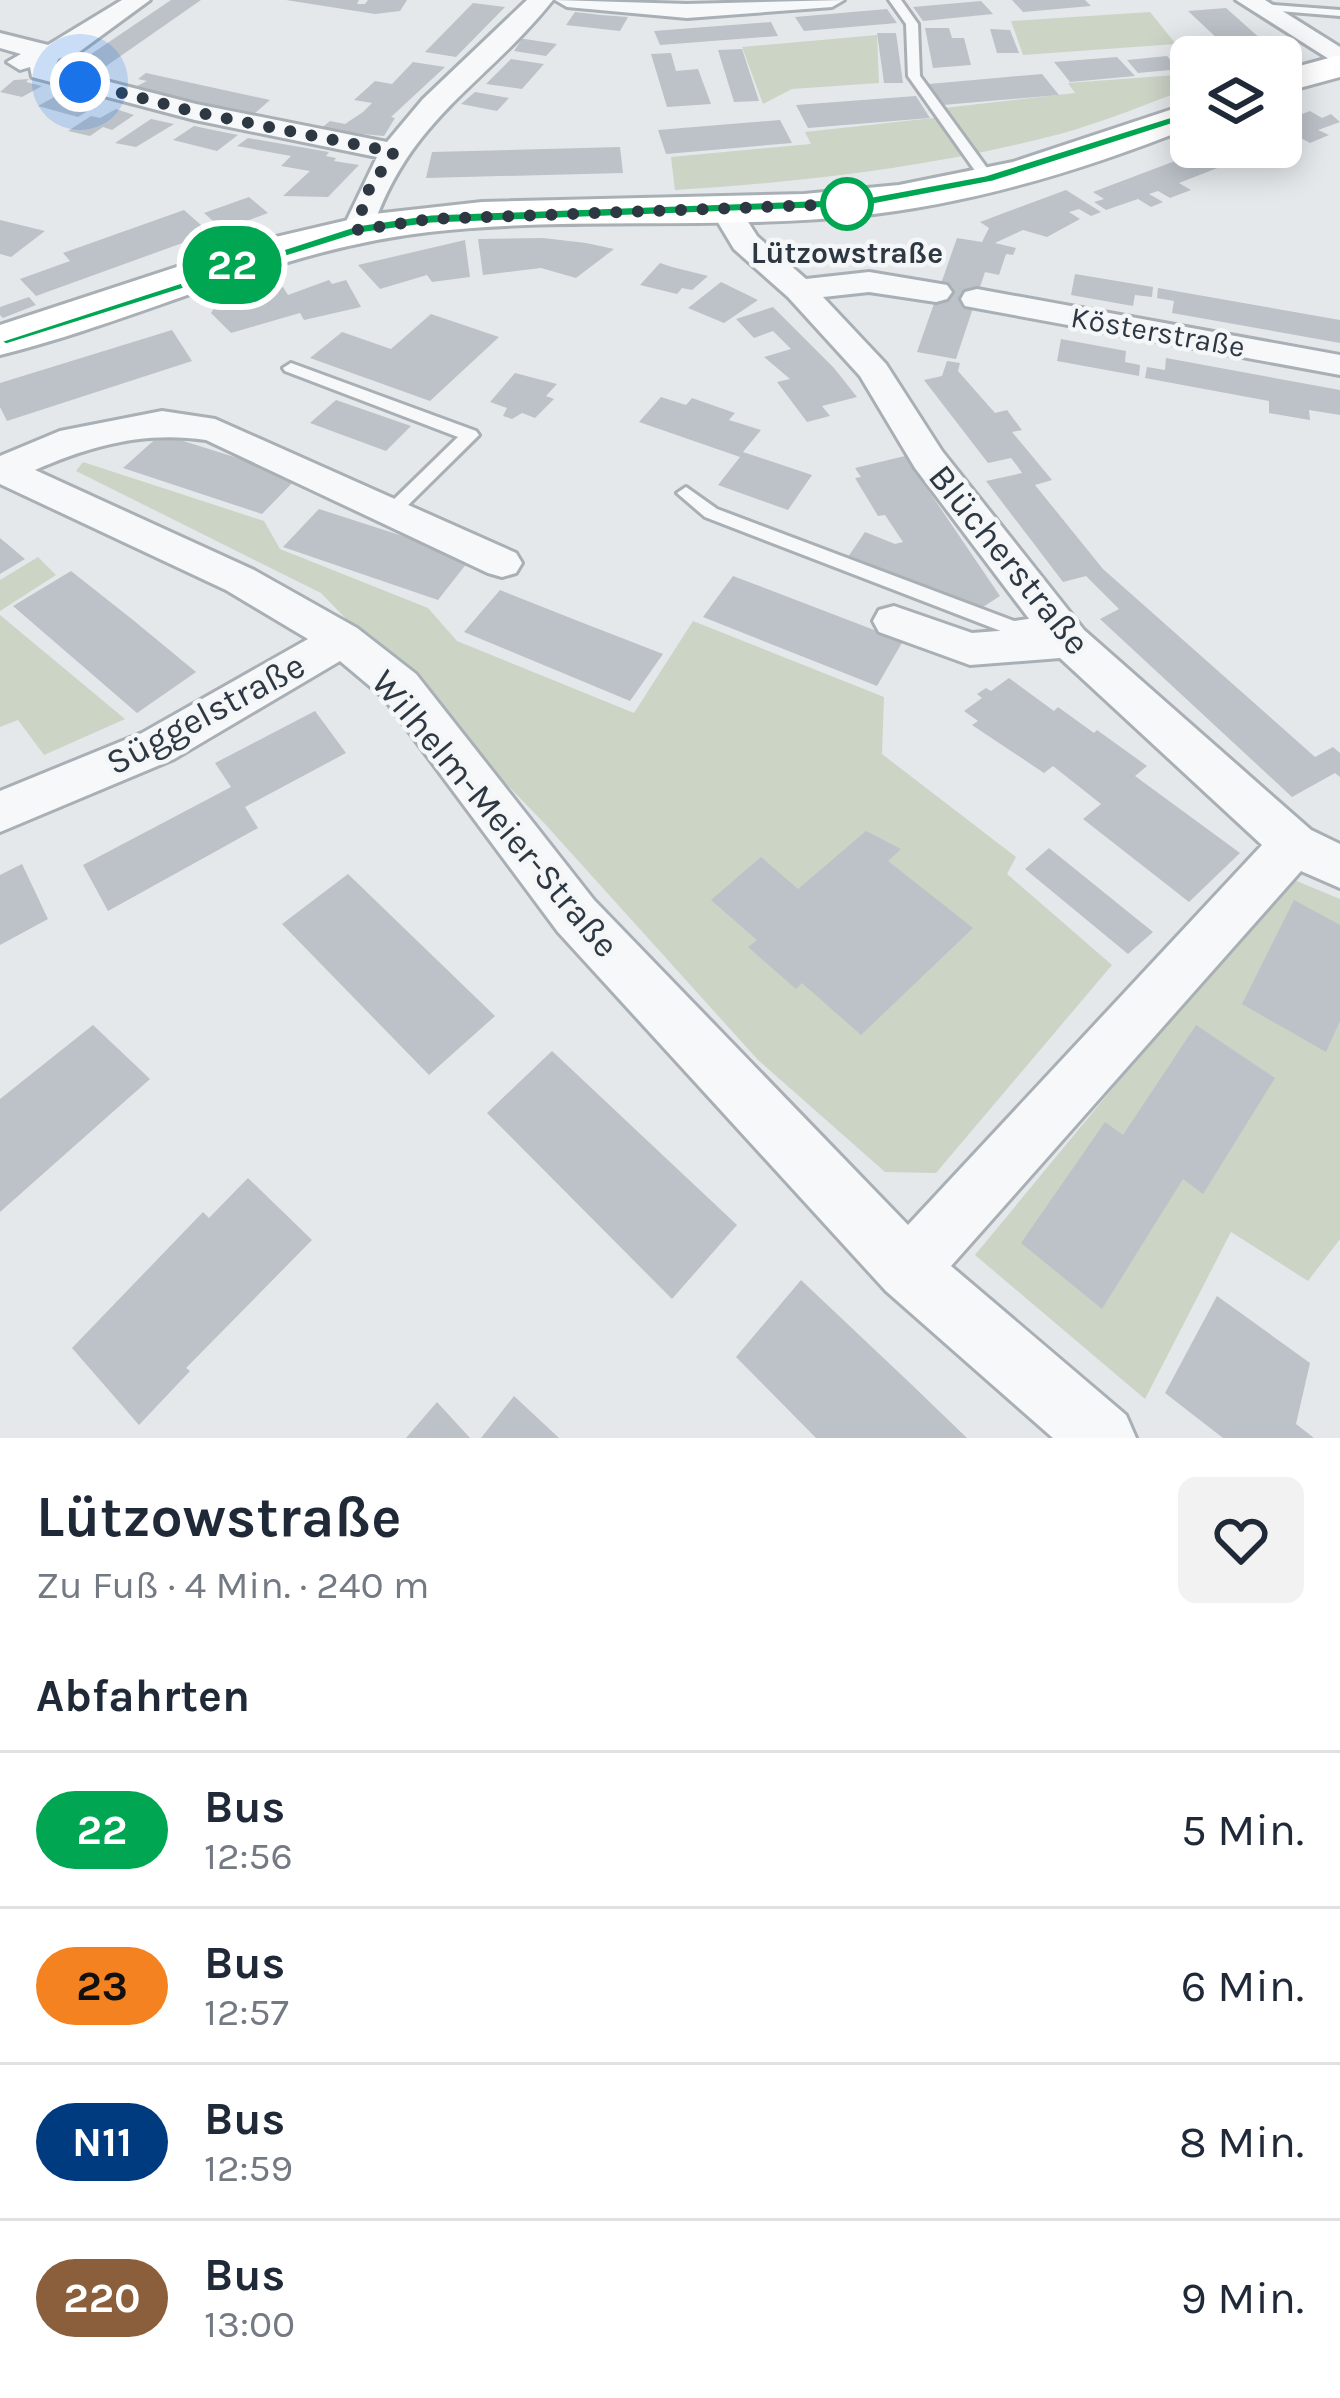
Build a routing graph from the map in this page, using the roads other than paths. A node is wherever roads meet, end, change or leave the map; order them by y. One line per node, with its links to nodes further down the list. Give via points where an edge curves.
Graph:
1 (138, 0): 9 (street, via 70,47)
2 (541, 0): 14 (street)
3 (567, 0): 4 (street, via 687,11)
4 (832, 0)
5 (895, 0): 15 (lane, via 912,25 914,76)
6 (1254, 4): 7 (lane); 10 (street)
7 (1340, 13)
8 (0, 40): 9 (street)
9 (47, 53): 11 (street); 14 (street, via 41,72)
10 (1340, 62): 12 (main road)
11 (0, 70)
12 (1302, 75)
13 (1170, 121): 15 (main road)
14 (394, 152): 17 (street, via 366,194)
15 (988, 178): 16 (main road, via 862,202)
16 (725, 209): 17 (main road, via 431,219); 18 (street, Blücherstraße, via 745,242)
17 (357, 230): 21 (main road)
18 (799, 290): 19 (street, via 868,283); 29 (street, Blücherstraße, via 874,371 928,458)
19 (937, 292)
20 (977, 299): 22 (street, Kösterstraße)
21 (0, 341)
22 (1340, 365)
23 (291, 368): 26 (lane, via 470,435)
24 (1, 470): 26 (street, Wilhelm-Meier-Straße, via 74,439 162,422 215,430); 30 (street, Wilhelm-Meier-Straße, via 239,580)
25 (686, 493): 29 (lane, via 711,513 1013,628)
26 (391, 512): 27 (street, Wilhelm-Meier-Straße)
27 (502, 563)
28 (894, 621): 29 (street, via 970,650)
29 (1062, 631): 32 (street, Blücherstraße)
30 (342, 639): 31 (street, Süggelstraße, via 158,746); 33 (street, Wilhelm-Meier-Straße, via 400,686 576,916)
31 (0, 812)
32 (1317, 855): 33 (street)
33 (908, 1269): 34 (street, Wilhelm-Meier-Straße)
34 (1103, 1438)

